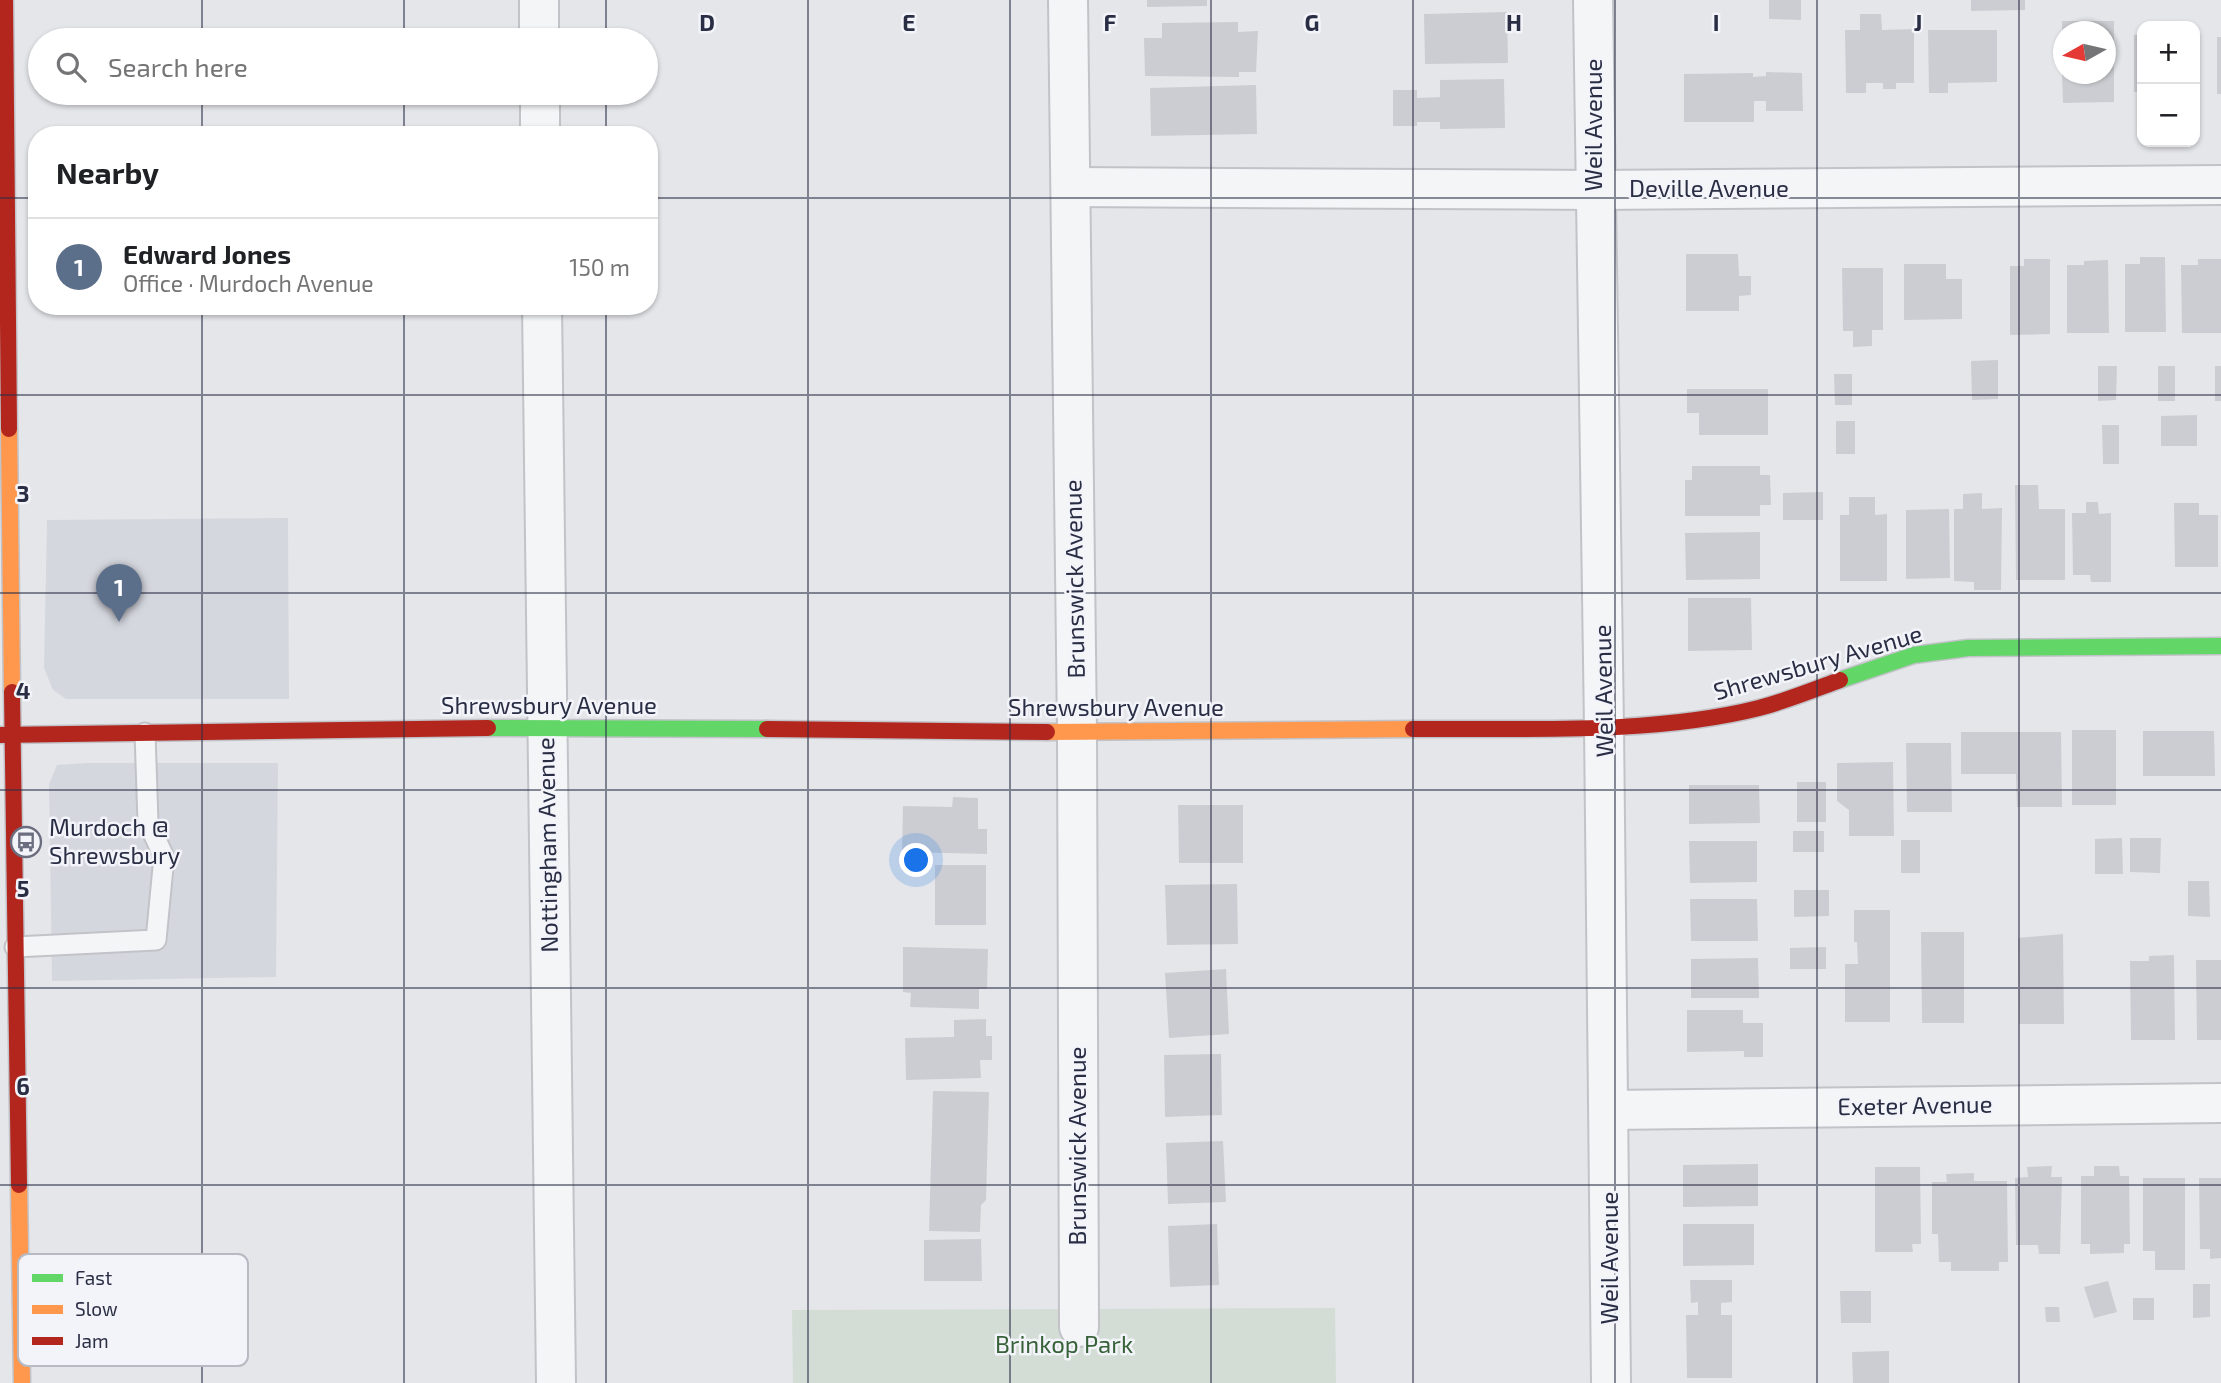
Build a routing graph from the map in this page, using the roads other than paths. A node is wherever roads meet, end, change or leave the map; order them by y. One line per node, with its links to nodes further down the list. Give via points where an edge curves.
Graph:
1 (5, 0): 12 (street)
2 (539, 0): 5 (street)
3 (1068, 0): 9 (street, Brunswick Avenue)
4 (1593, 0): 10 (street, Weil Avenue)
5 (540, 28)
6 (540, 105): 7 (street)
7 (540, 126)
8 (2221, 184): 10 (street, Deville Avenue)
9 (1071, 187): 10 (street, Deville Avenue); 16 (street, Brunswick Avenue)
10 (1595, 190): 15 (street, Weil Avenue)
11 (542, 315): 14 (street, Nottingham Avenue)
12 (5, 560): 18 (street)
13 (2221, 646): 15 (street, Shrewsbury Avenue, via 1968,648 1914,656 1760,708 1701,719)
14 (546, 727): 16 (street, Shrewsbury Avenue); 17 (street, Shrewsbury Avenue); 26 (street, Nottingham Avenue)
15 (1604, 727): 16 (street, Shrewsbury Avenue); 23 (street, Weil Avenue)
16 (1077, 732): 25 (street, Brunswick Avenue)
17 (145, 733): 18 (street, Shrewsbury Avenue); 21 (lane, via 148,822 164,857 156,940)
18 (6, 735): 20 (street)
19 (0, 838): 20 (street)
20 (14, 855): 21 (street)
21 (15, 947): 24 (street)
22 (2221, 1103): 23 (street, Exeter Avenue)
23 (1609, 1110): 27 (street, Weil Avenue)
24 (20, 1254)
25 (1079, 1327)
26 (556, 1383)
27 (1611, 1383)

